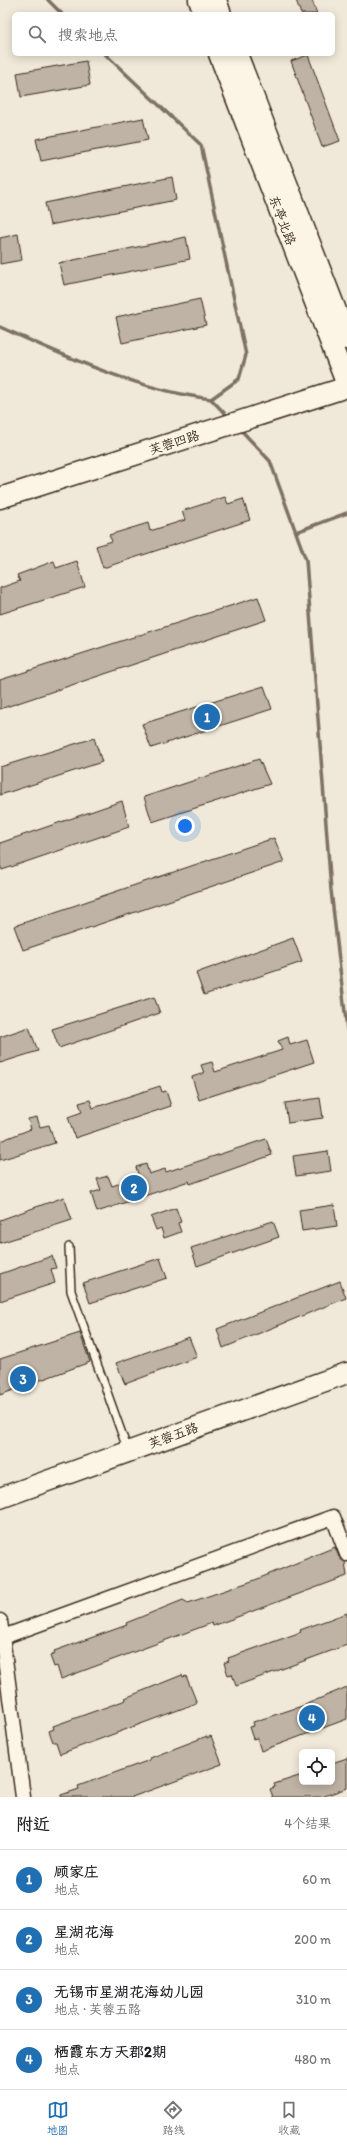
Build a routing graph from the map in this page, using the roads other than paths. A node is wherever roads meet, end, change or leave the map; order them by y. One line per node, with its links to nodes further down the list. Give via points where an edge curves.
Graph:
1 (199, 0): 3 (street)
2 (216, 0): 4 (street)
3 (203, 12)
4 (220, 12)
5 (221, 56): 8 (street, 东亭北路)
6 (238, 56): 7 (street, 东亭北路)
7 (347, 339)
8 (347, 386): 9 (street, 芙蓉四路)
9 (0, 498)
10 (69, 1247): 12 (lane, via 71,1291)
11 (347, 1372): 12 (street, 芙蓉五路)
12 (128, 1452): 13 (street, 芙蓉五路)
13 (0, 1498)
14 (347, 1554): 16 (street, via 333,1517)
15 (0, 1621): 16 (street)
16 (3, 1637): 17 (street)
17 (23, 1797)

